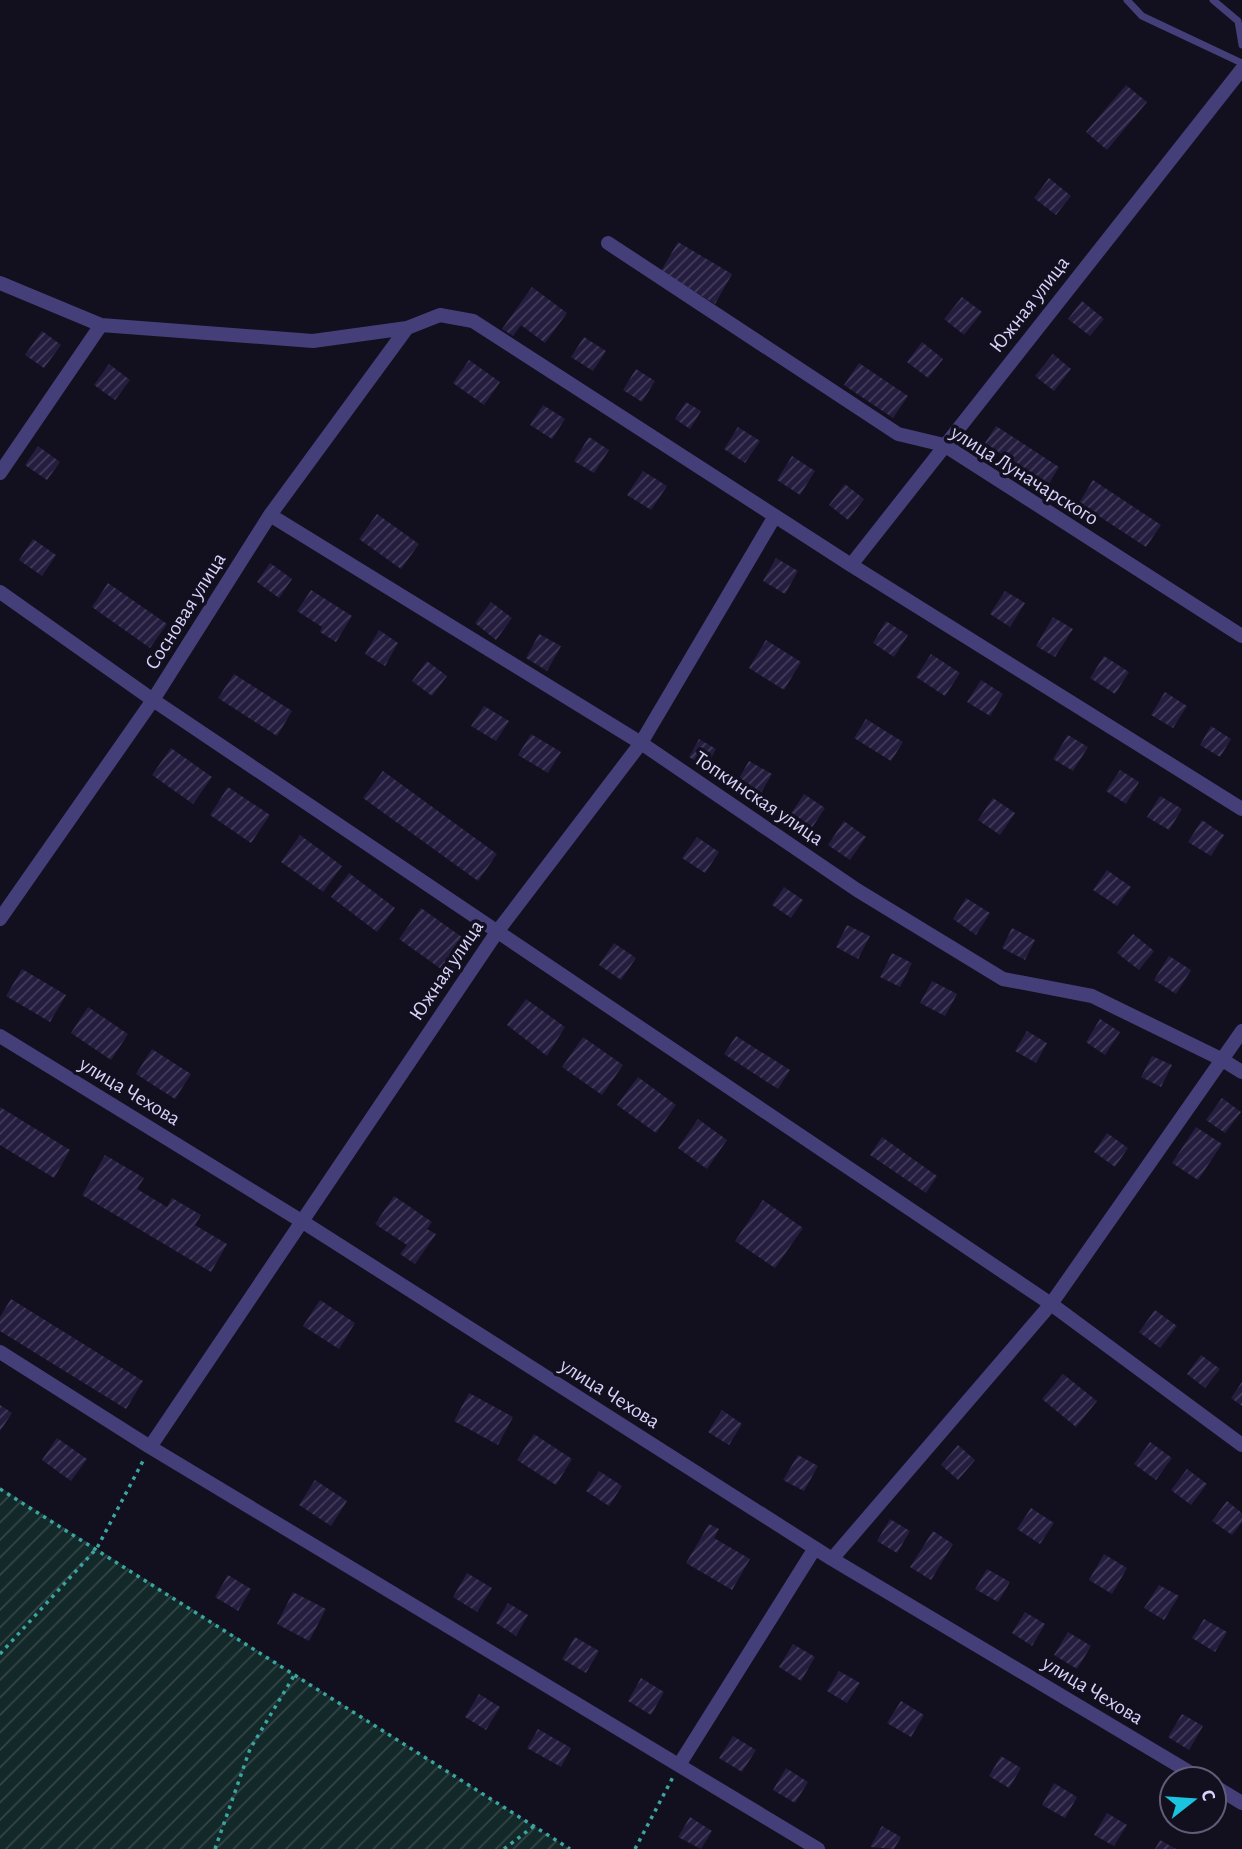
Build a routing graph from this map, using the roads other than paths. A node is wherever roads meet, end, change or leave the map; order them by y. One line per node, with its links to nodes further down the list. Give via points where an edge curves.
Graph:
1 (1127, 0): 4 (lane, via 1142,16)
2 (1213, 0): 3 (lane, via 1238,21)
3 (1242, 45)
4 (1242, 64)
5 (1242, 69): 10 (street, Южная улица)
6 (608, 243): 10 (street, улица Луначарского, via 898,435)
7 (0, 283): 8 (street)
8 (102, 325): 9 (street, via 313,341); 11 (street)
9 (407, 328): 12 (street, Сосновая улица); 13 (street, via 440,315 472,321)
10 (944, 445): 14 (street, Южная улица); 16 (street, улица Луначарского)
11 (0, 473)
12 (270, 515): 17 (street, Сосновая улица); 18 (street, Топкинская улица)
13 (775, 516): 14 (street); 18 (street, Южная улица)
14 (850, 565): 19 (street)
15 (0, 592): 17 (street)
16 (1242, 636)
17 (153, 700): 20 (street, Сосновая улица); 21 (street)
18 (641, 743): 21 (street, Южная улица); 24 (street, Топкинская улица, via 857,890 1003,978 1092,996)
19 (1242, 809)
20 (0, 919)
21 (497, 932): 26 (street, Южная улица); 27 (street)
22 (1242, 1031): 24 (street)
23 (0, 1036): 26 (street, улица Чехова)
24 (1222, 1059): 25 (street, Топкинская улица); 27 (street)
25 (1242, 1072)
26 (303, 1222): 30 (street, Южная улица); 31 (street, улица Чехова)
27 (1051, 1304): 29 (street); 32 (street)
28 (0, 1352): 30 (street)
29 (1242, 1445)
30 (150, 1447): 33 (street)
31 (815, 1548): 32 (street, улица Чехова); 33 (street)
32 (832, 1559): 34 (street, улица Чехова)
33 (678, 1765): 35 (street)
34 (1178, 1765)
35 (818, 1849)

